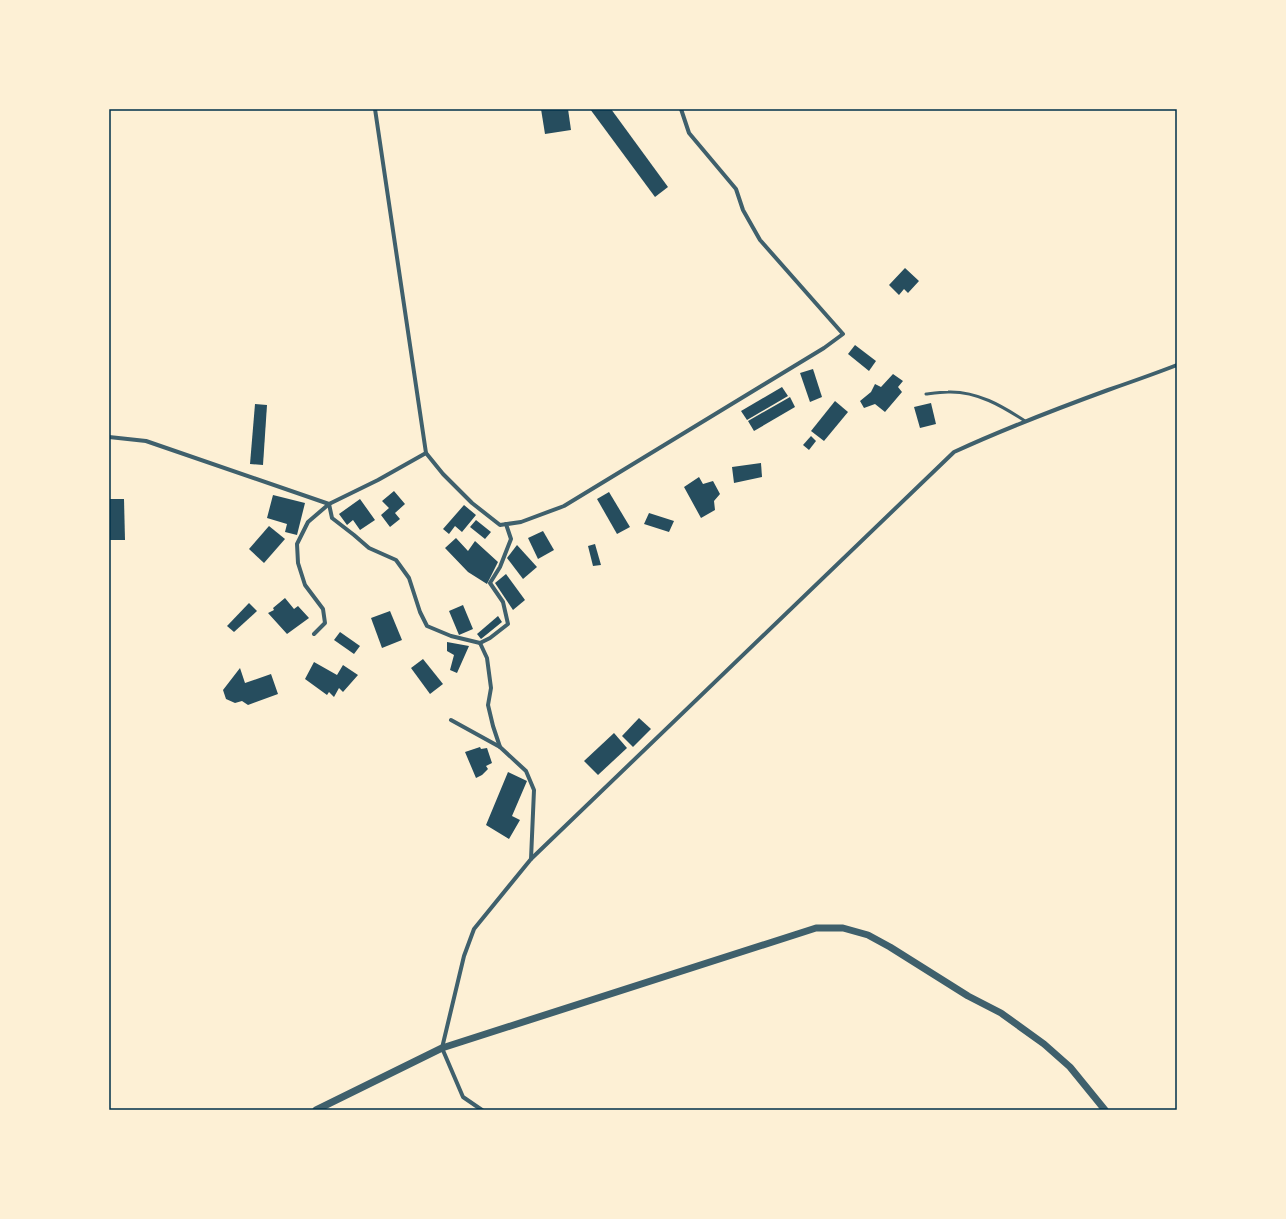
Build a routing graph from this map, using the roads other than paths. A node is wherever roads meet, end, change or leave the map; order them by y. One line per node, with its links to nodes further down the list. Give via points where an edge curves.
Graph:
1 (376, 109): 7 (street)
2 (681, 109): 9 (street, via 689,133 736,189 743,210 760,240 843,334 564,506 521,522)
3 (1177, 365): 5 (street)
4 (926, 394): 5 (lane, via 949,391 978,396)
5 (1026, 421): 14 (street, via 954,452)
6 (109, 437): 8 (street, via 146,441)
7 (426, 453): 8 (street); 9 (street, via 472,503 500,525)
8 (329, 504): 10 (street, via 308,522 297,544 298,563 305,585 323,609 325,623); 11 (street, via 332,518 368,548 396,560 409,578 427,626 451,636)
9 (506, 524): 11 (street, via 511,539 500,567 490,583 503,602 508,624)
10 (314, 634)
11 (480, 643): 13 (street, via 487,658 491,688 488,705)
12 (451, 720): 13 (street)
13 (500, 747): 14 (street, via 526,772 534,790)
14 (531, 860): 15 (street, via 474,929 464,956)
15 (442, 1048): 16 (street); 17 (street, via 462,1096); 18 (street, via 816,928 843,928 868,935 1002,1014 1044,1044 1070,1067)
16 (316, 1110)
17 (482, 1110)
18 (1105, 1110)

